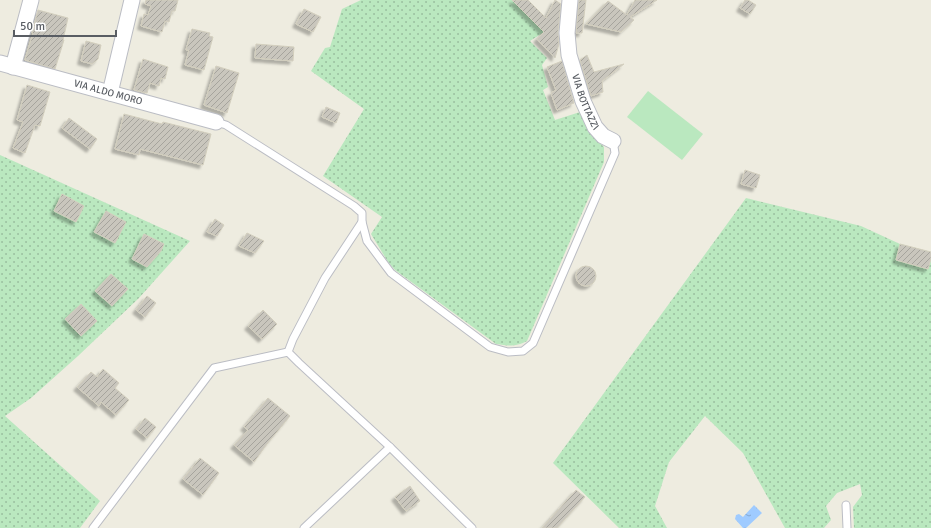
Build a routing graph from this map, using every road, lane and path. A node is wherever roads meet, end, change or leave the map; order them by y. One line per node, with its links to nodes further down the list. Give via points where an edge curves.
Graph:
1 (31, 0): 4 (street)
2 (132, 0): 5 (street)
3 (570, 0): 7 (street, VIA BOTTAZZI, via 567,33 569,55 583,101 595,127 603,136)
4 (7, 65): 5 (street, VIA ALDO MORO)
5 (110, 93): 6 (street, VIA ALDO MORO)
6 (216, 122): 8 (lane, via 226,125 354,206 362,213)
7 (613, 141): 8 (lane, via 615,153 534,343 523,351 508,352 490,347 391,273 367,241)
8 (362, 222): 9 (lane, via 325,278)
9 (288, 352): 10 (lane); 12 (lane, via 214,368)
10 (390, 447): 13 (lane); 14 (lane)
11 (846, 505): 15 (lane)
12 (93, 528)
13 (304, 528)
14 (472, 528)
15 (847, 528)

